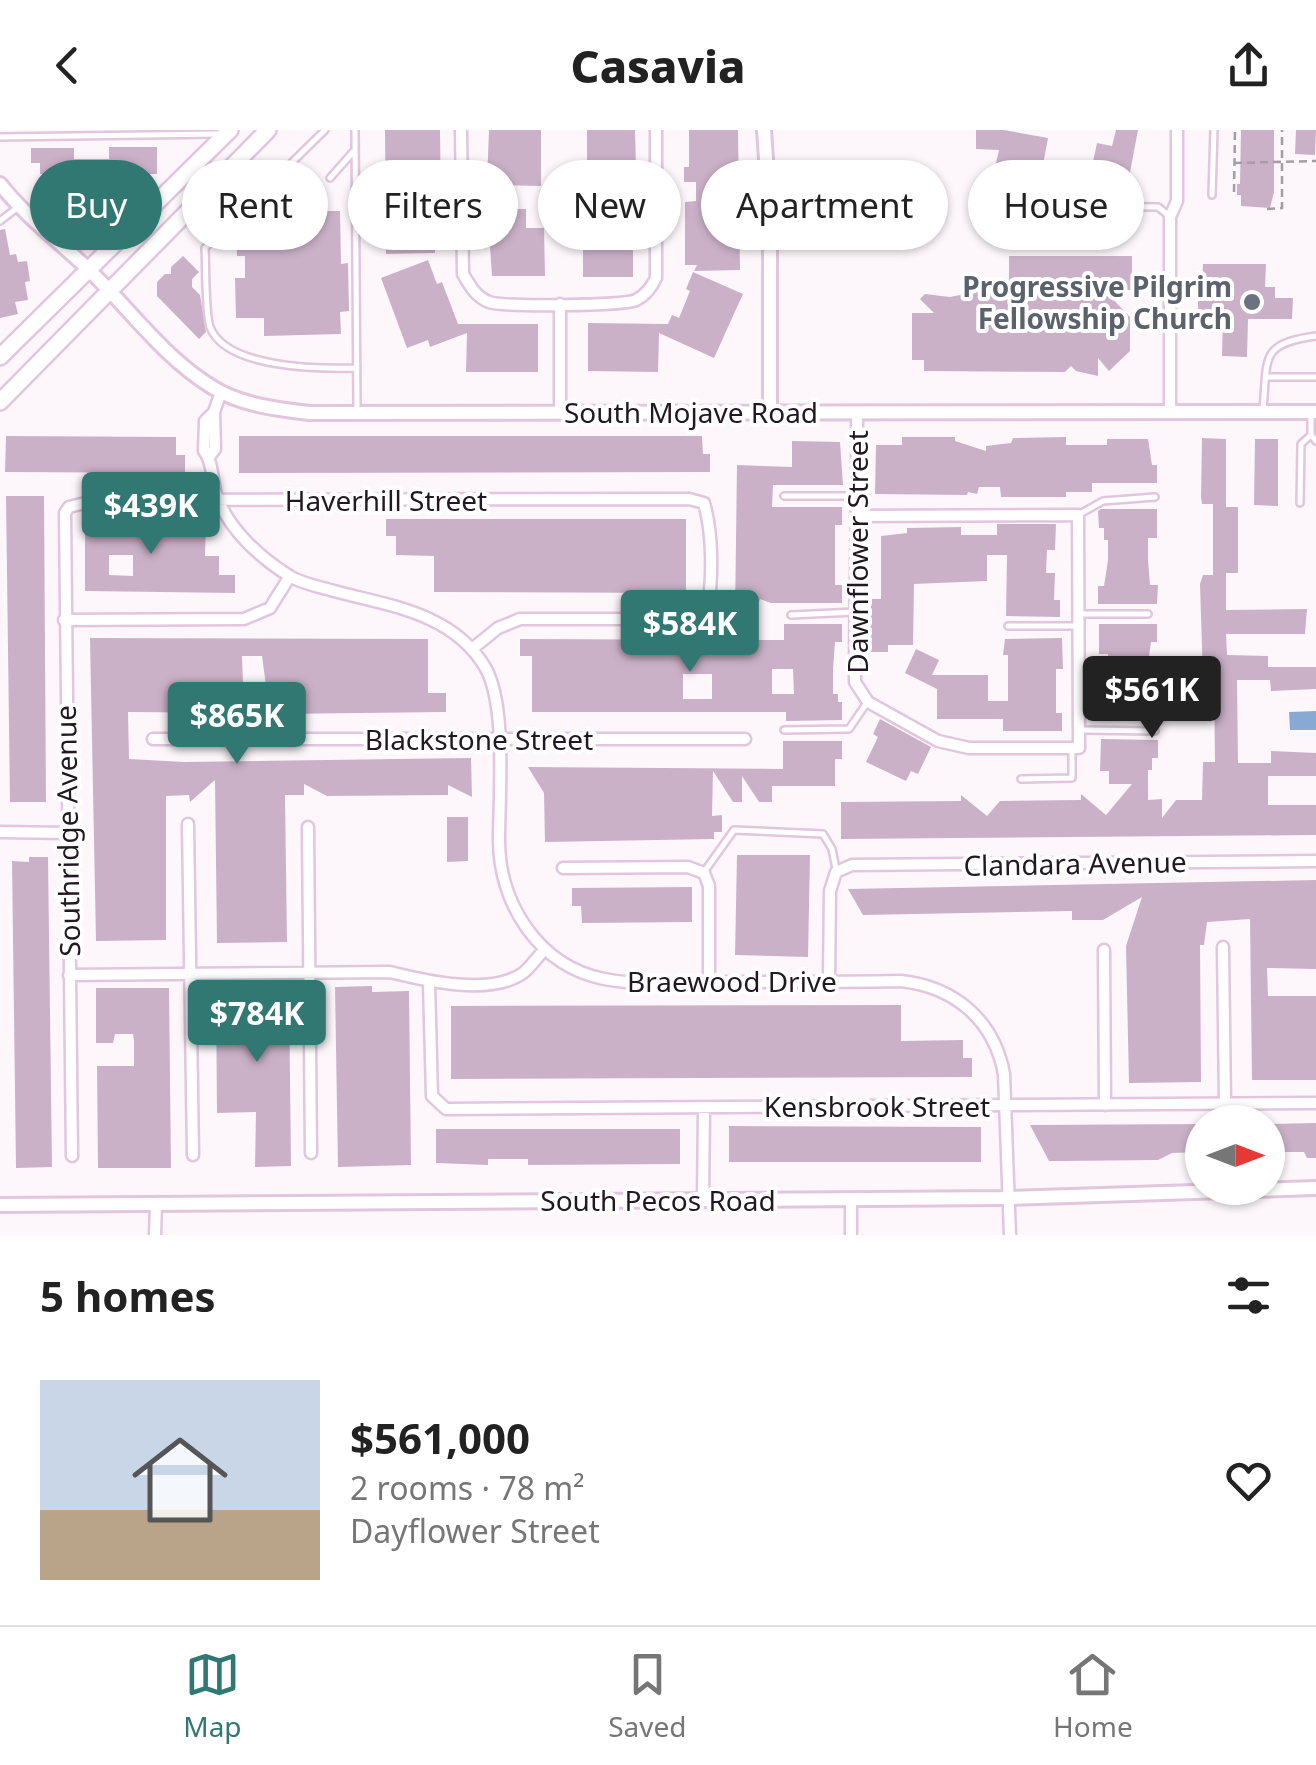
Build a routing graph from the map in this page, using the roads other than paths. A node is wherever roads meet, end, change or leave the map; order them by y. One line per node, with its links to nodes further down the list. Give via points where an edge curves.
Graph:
1 (268, 130): 12 (main road)
2 (326, 130): 13 (lane)
3 (355, 130): 11 (lane)
4 (461, 130): 25 (street, via 468,284 490,303)
5 (656, 130): 25 (street, via 656,278 632,302)
6 (764, 130): 33 (street)
7 (1177, 130): 20 (street, via 1178,201)
8 (1214, 130): 16 (lane)
9 (228, 132): 10 (lane); 23 (main road)
10 (0, 137)
11 (355, 150): 14 (lane); 28 (lane)
12 (238, 160)
13 (295, 160)
14 (330, 178)
15 (0, 184): 17 (street, South Mojave Road)
16 (1212, 195)
17 (18, 207): 21 (lane); 23 (street, South Mojave Road)
18 (1144, 207): 20 (lane)
19 (182, 217): 24 (main road)
20 (1170, 217): 35 (street)
21 (0, 221)
22 (205, 250): 28 (lane, via 210,328 225,346 305,369)
23 (88, 268): 24 (street, South Mojave Road); 27 (main road)
24 (110, 291): 31 (street, South Mojave Road, via 160,347); 32 (main road)
25 (560, 304): 39 (street)
26 (1316, 336): 29 (lane, via 1276,346)
27 (2, 348)
28 (356, 368): 38 (lane)
29 (1266, 377): 30 (lane); 36 (lane)
30 (1316, 377)
31 (221, 392): 38 (street, South Mojave Road, via 267,408); 44 (street, Braewood Drive, via 205,421 204,452)
32 (0, 402)
33 (770, 412): 34 (street, South Mojave Road); 39 (street, South Mojave Road)
34 (857, 412): 35 (street, South Mojave Road); 42 (street, Dawnflower Street)
35 (1170, 412): 36 (street, South Mojave Road)
36 (1262, 412): 37 (street, South Mojave Road)
37 (1314, 412): 40 (lane)
38 (357, 413): 39 (street, South Mojave Road)
39 (560, 413)
40 (1314, 438): 45 (lane, via 1301,444)
41 (784, 496): 42 (lane)
42 (856, 496): 48 (street, Dawnflower Street)
43 (1155, 497): 47 (lane, via 1103,501)
44 (218, 500): 46 (street, Haverhill Street, via 98,500); 49 (street, Braewood Drive, via 259,555); 56 (street, Haverhill Street, via 704,503 710,598 695,619 520,619)
45 (1300, 503)
46 (68, 507): 53 (street, Southridge Avenue)
47 (1078, 515): 48 (street); 54 (street)
48 (856, 516): 50 (street, Dawnflower Street)
49 (290, 576): 53 (street, via 270,608 244,619); 56 (street, Braewood Drive, via 418,613)
50 (855, 612): 52 (lane); 57 (street, Dawnflower Street, via 855,682)
51 (1148, 614): 54 (lane)
52 (791, 615)
53 (64, 620): 69 (street, Southridge Avenue)
54 (1078, 620): 55 (lane); 59 (street)
55 (1008, 626)
56 (472, 648): 63 (street, Braewood Drive, via 495,690)
57 (868, 702): 58 (lane, via 848,729); 64 (street, via 954,745)
58 (784, 730)
59 (1079, 730): 60 (lane); 64 (street)
60 (1155, 731)
61 (745, 738): 63 (street, Blackstone Street)
62 (153, 739): 63 (street, Blackstone Street)
63 (498, 739): 75 (street, Braewood Drive, via 499,859 511,903)
64 (1075, 748): 65 (lane, via 1072,778)
65 (1021, 779)
66 (188, 824): 78 (street)
67 (308, 827): 77 (street)
68 (0, 832): 69 (street)
69 (68, 833): 79 (street, Southridge Avenue)
70 (1316, 861): 73 (street, Clandara Avenue, via 852,865)
71 (562, 868): 72 (street)
72 (704, 872): 73 (lane, via 734,830 823,834); 81 (street)
73 (836, 872): 82 (street)
74 (1223, 948): 85 (street)
75 (545, 949): 80 (street, via 523,973 495,984); 81 (street, Braewood Drive, via 601,978)
76 (1104, 950): 84 (street)
77 (310, 972): 78 (street); 80 (street, via 390,972); 88 (street)
78 (190, 973): 79 (street); 89 (street)
79 (70, 975): 90 (street, Southridge Avenue)
80 (429, 982): 87 (street, Kensbrook Street, via 432,1096 446,1108)
81 (709, 982): 82 (street, Braewood Drive)
82 (829, 982): 86 (street, Braewood Drive, via 900,981 948,993 977,1015 1000,1052)
83 (1316, 1103): 85 (street, Kensbrook Street)
84 (1105, 1104): 85 (street, Kensbrook Street); 86 (street, Kensbrook Street)
85 (1225, 1104)
86 (1004, 1106): 87 (street, Kensbrook Street); 92 (street, Braewood Drive)
87 (704, 1108): 94 (street)
88 (311, 1154)
89 (193, 1155)
90 (72, 1156)
91 (1316, 1188): 92 (street, South Pecos Road)
92 (1007, 1198): 93 (street, South Pecos Road); 99 (street, Braewood Drive)
93 (851, 1199): 94 (street, South Pecos Road); 98 (street)
94 (703, 1200): 95 (street, South Pecos Road)
95 (156, 1204): 96 (street, South Pecos Road); 97 (street)
96 (0, 1205)
97 (156, 1235)
98 (850, 1235)
99 (1010, 1235)

